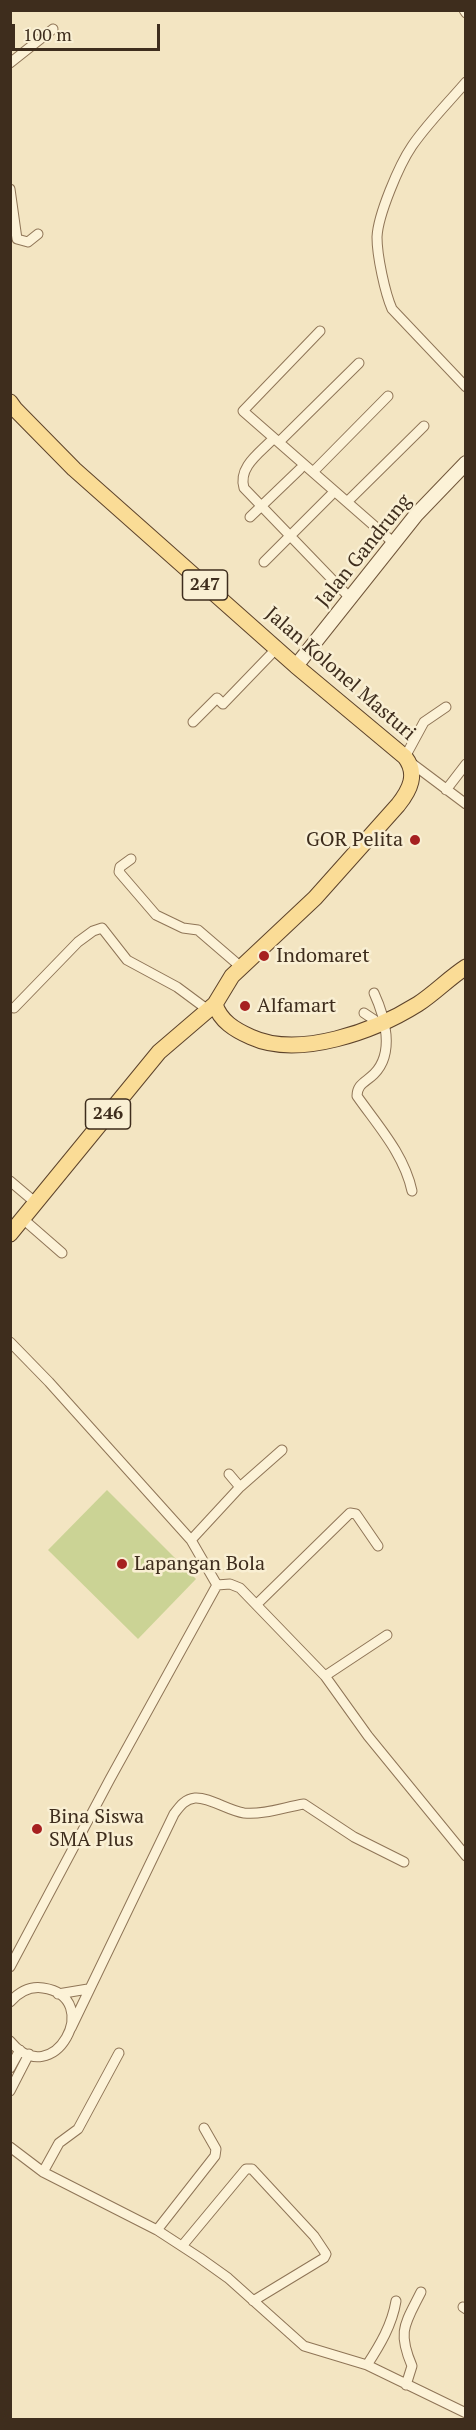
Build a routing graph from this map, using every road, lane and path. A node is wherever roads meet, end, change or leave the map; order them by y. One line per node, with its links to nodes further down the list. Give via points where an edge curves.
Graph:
1 (52, 29): 2 (street)
2 (10, 63)
3 (465, 82): 8 (street, via 411,147 396,176 377,236 392,309)
4 (10, 189): 5 (street, via 17,239 28,242)
5 (38, 234)
6 (320, 331): 12 (street, via 243,411)
7 (359, 363): 12 (street)
8 (465, 387)
9 (388, 396): 15 (street)
10 (10, 402): 24 (main road, Jalan Kolonel Masturi / 247, via 74,469)
11 (424, 426): 17 (street)
12 (275, 442): 15 (street); 18 (street, via 249,463 242,475 244,488)
13 (465, 463): 21 (street, Jalan Gandrung)
14 (300, 469): 18 (street)
15 (313, 472): 17 (street)
16 (331, 495): 20 (street)
17 (347, 502): 21 (street)
18 (261, 506): 19 (street); 20 (street)
19 (250, 518)
20 (290, 535): 22 (street); 23 (street)
21 (395, 543): 23 (street, Jalan Gandrung)
22 (264, 562)
23 (351, 598): 25 (street, Jalan Gandrung)
24 (277, 648): 25 (main road, Jalan Kolonel Masturi / 247); 27 (street, via 223,704 217,698)
25 (296, 666): 28 (main road, Jalan Kolonel Masturi / 247)
26 (446, 707): 28 (street, via 424,722)
27 (194, 722)
28 (406, 759): 30 (street); 34 (main road, Jalan Kolonel Masturi, via 413,777 398,805 315,898)
29 (465, 764): 30 (street)
30 (446, 790): 31 (street)
31 (465, 804)
32 (131, 860): 34 (street, via 119,872 148,908 170,923 198,930)
33 (465, 967): 39 (main road, via 429,996)
34 (241, 968): 36 (main road, Jalan Kolonel Masturi)
35 (374, 993): 39 (street)
36 (212, 1007): 37 (street, via 127,960 102,928 78,942); 39 (main road, via 232,1026 260,1041 279,1045 323,1043); 42 (main road, 246, via 159,1052)
37 (14, 1008)
38 (364, 1013): 39 (street)
39 (381, 1023): 41 (street, via 386,1053 378,1070 359,1086 357,1096 392,1143)
40 (10, 1181): 42 (street)
41 (412, 1191)
42 (36, 1203): 43 (main road, 246)
43 (23, 1219): 44 (main road, 246); 45 (street)
44 (10, 1234)
45 (63, 1253)
46 (10, 1342): 50 (street)
47 (282, 1450): 49 (street)
48 (229, 1473): 49 (street)
49 (240, 1487): 50 (street)
50 (191, 1540): 52 (street)
51 (378, 1546): 53 (street, via 356,1514 350,1513)
52 (217, 1585): 53 (street, via 235,1586); 58 (street)
53 (257, 1604): 55 (street)
54 (387, 1635): 55 (street)
55 (325, 1676): 56 (street)
56 (465, 1856)
57 (404, 1862): 59 (street, via 354,1837 311,1806 244,1813 198,1797 188,1799 174,1814)
58 (10, 1967)
59 (88, 1989): 60 (street); 62 (street)
60 (58, 1994): 61 (street, via 46,1988 32,1988); 62 (street, via 70,2009)
61 (10, 2002)
62 (71, 2028): 64 (street, via 56,2051 43,2055)
63 (10, 2041): 64 (street)
64 (24, 2052): 66 (street); 67 (street)
65 (120, 2053): 70 (street, via 78,2129 59,2143)
66 (10, 2068)
67 (10, 2091)
68 (204, 2128): 71 (street, via 216,2149 215,2156)
69 (10, 2147): 70 (street)
70 (43, 2172): 71 (street)
71 (157, 2230): 72 (street)
72 (182, 2246): 74 (street); 74 (street, via 244,2171 252,2169 326,2254)
73 (421, 2292): 77 (street, via 403,2330 412,2366)
74 (253, 2301): 76 (street, via 304,2346)
75 (396, 2301): 76 (street, via 394,2314)
76 (367, 2365): 77 (street)
77 (406, 2385): 78 (street)
78 (465, 2413)

